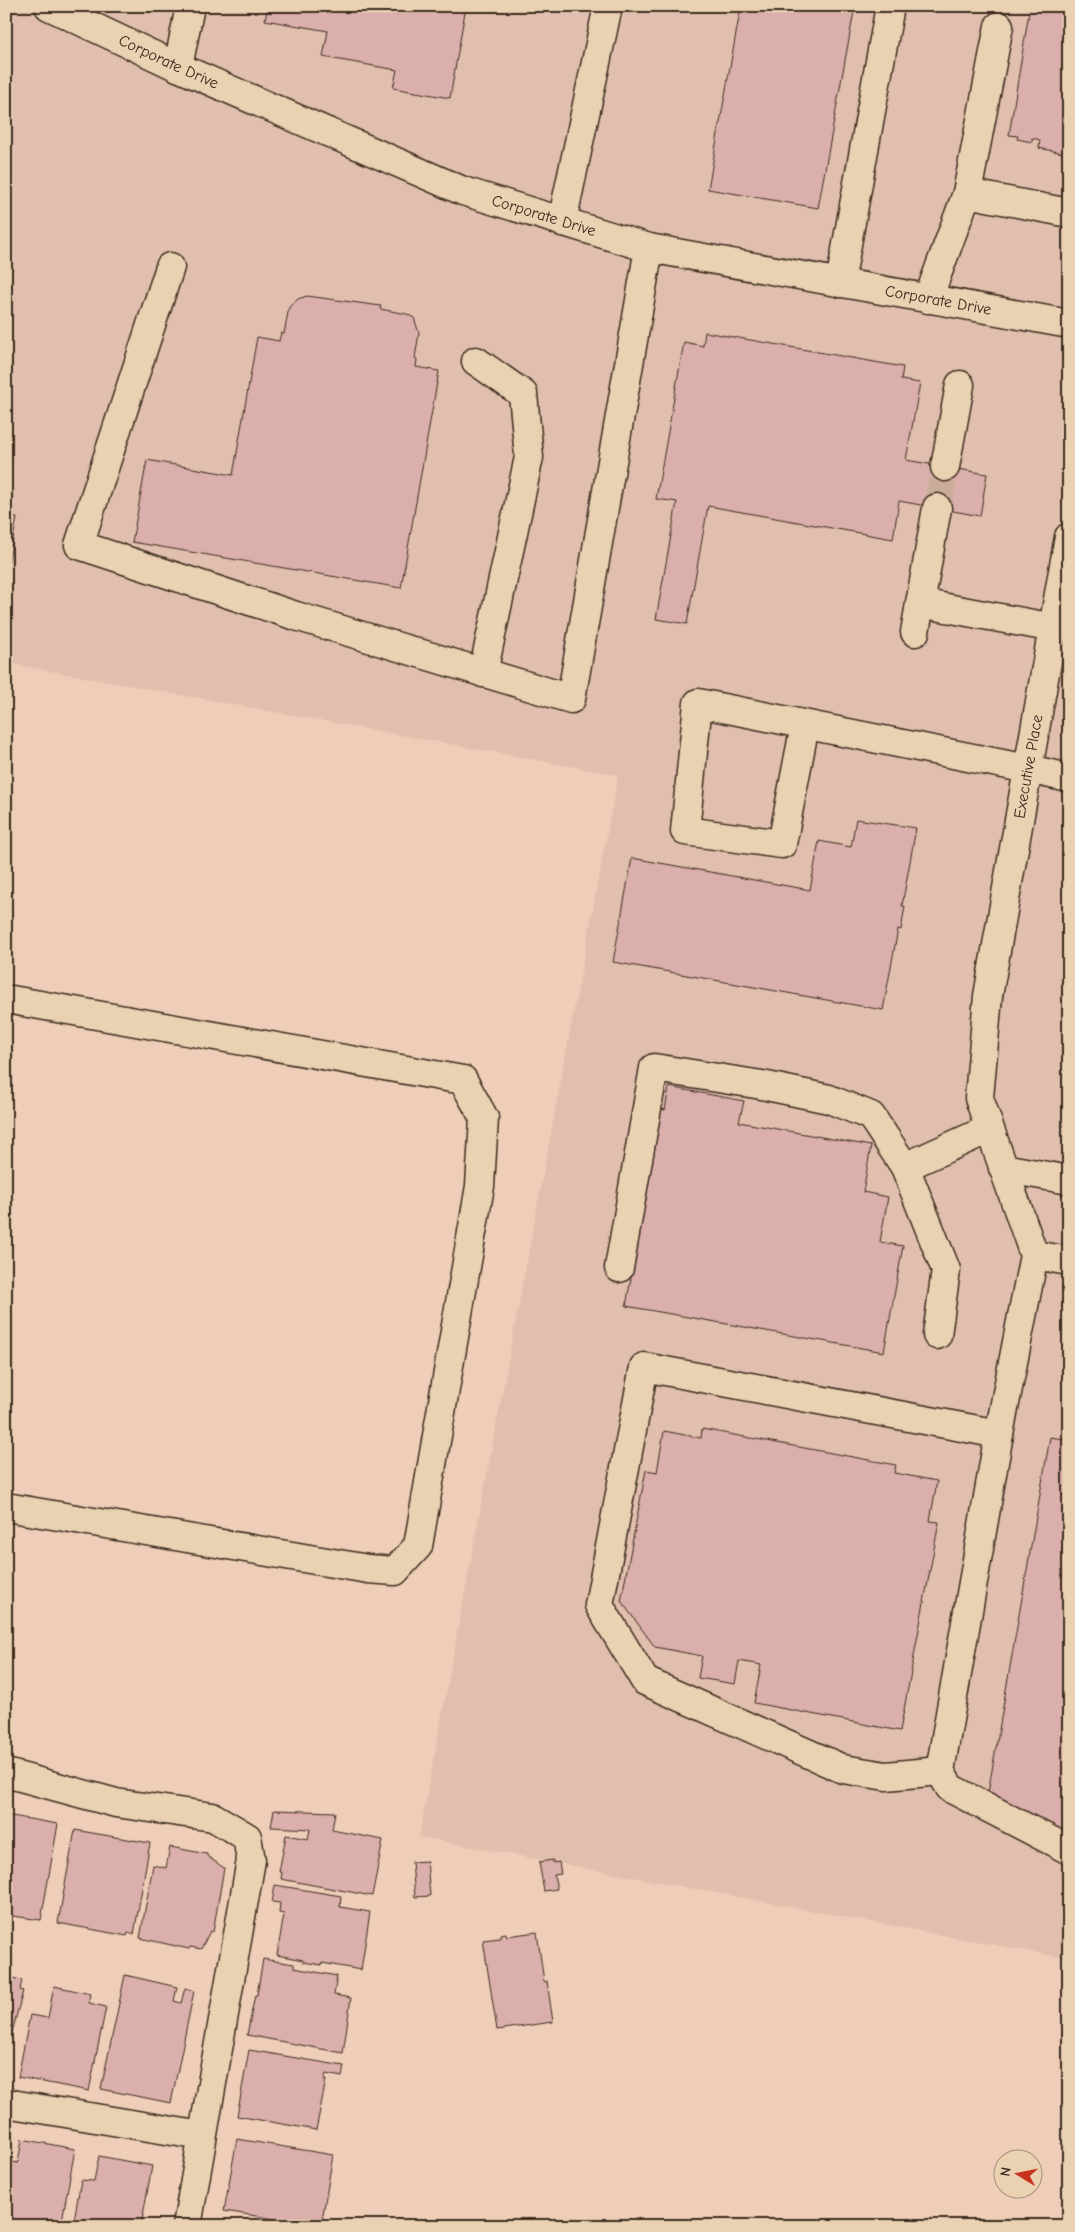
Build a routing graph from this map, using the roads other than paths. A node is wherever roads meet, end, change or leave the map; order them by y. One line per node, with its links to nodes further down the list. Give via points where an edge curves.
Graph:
1 (49, 6): 5 (street, Corporate Drive)
2 (190, 6): 7 (street)
3 (608, 6): 10 (street)
4 (890, 6): 13 (street)
5 (76, 12): 7 (street, Corporate Drive)
6 (999, 26): 8 (street)
7 (178, 67): 10 (street, Corporate Drive, via 463,191)
8 (967, 193): 9 (street); 14 (street)
9 (1069, 213)
10 (562, 222): 11 (street, Corporate Drive)
11 (649, 248): 13 (street, Corporate Drive); 24 (street, via 571,699)
12 (170, 267): 24 (street, via 79,546)
13 (840, 283): 14 (street, Corporate Drive)
14 (928, 299): 15 (street, Corporate Drive)
15 (1069, 324)
16 (476, 361): 24 (street, via 523,394 529,457)
17 (960, 385): 18 (street)
18 (945, 467)
19 (937, 508): 21 (street)
20 (1069, 537): 22 (street, Executive Place)
21 (920, 603): 22 (street); 23 (street)
22 (1054, 628): 26 (street, Executive Place)
23 (915, 632)
24 (483, 673)
25 (805, 725): 25 (street, via 698,704 685,831 782,844); 26 (street)
26 (1028, 769): 27 (street); 29 (street, Executive Place, via 988,996 979,1098)
27 (1069, 778)
28 (6, 998): 38 (street, via 463,1080 484,1118 480,1186 418,1546 395,1571)
29 (989, 1128): 30 (street); 31 (street, Executive Place)
30 (905, 1167): 35 (street, via 871,1116 829,1099 654,1068); 36 (street, via 946,1270)
31 (1003, 1168): 32 (street); 33 (street, Executive Place)
32 (1069, 1180)
33 (1034, 1255): 34 (street); 37 (street)
34 (1069, 1261)
35 (619, 1268)
36 (937, 1335)
37 (999, 1434): 39 (street); 39 (street, via 644,1368 599,1606 645,1681 843,1769 886,1776)
38 (6, 1507)
39 (940, 1771): 41 (street, via 950,1788)
40 (6, 1773): 43 (street, via 116,1803 213,1817 247,1837 251,1860)
41 (1069, 1850)
42 (6, 2103): 43 (street)
43 (202, 2136): 44 (street)
44 (187, 2226)

